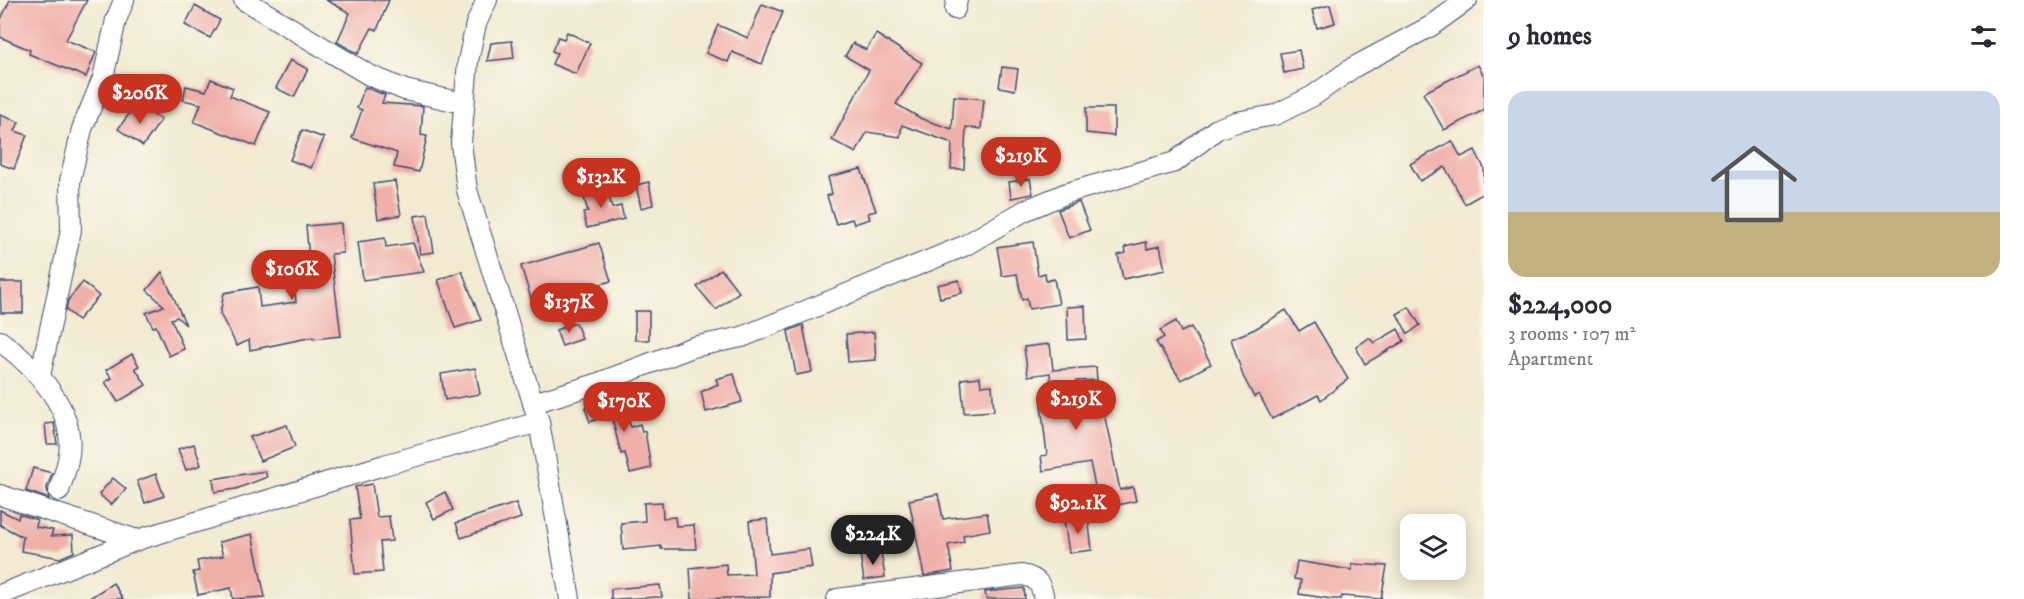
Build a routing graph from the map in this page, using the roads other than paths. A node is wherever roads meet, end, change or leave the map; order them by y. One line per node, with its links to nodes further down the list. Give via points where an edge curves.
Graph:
1 (124, 0): 7 (street, via 103,78 82,129 70,182 71,230)
2 (244, 0): 5 (street, via 369,75 405,90)
3 (487, 0): 5 (street, via 476,24)
4 (1467, 0): 8 (street, via 1412,38 1354,67 1313,96 1275,115 1217,129 1175,162 1066,193 1023,211 964,246 742,337 677,351 594,385)
5 (463, 103): 8 (street, via 461,143 467,190)
6 (0, 341): 7 (street)
7 (40, 376): 10 (street, via 68,434 69,458)
8 (533, 403): 9 (street)
9 (539, 422): 12 (street); 14 (street)
10 (58, 491)
11 (0, 495): 12 (street)
12 (137, 540): 13 (street)
13 (0, 595)
14 (570, 599)
15 (837, 599): 16 (street, via 1022,576 1035,578)
16 (1044, 599)

